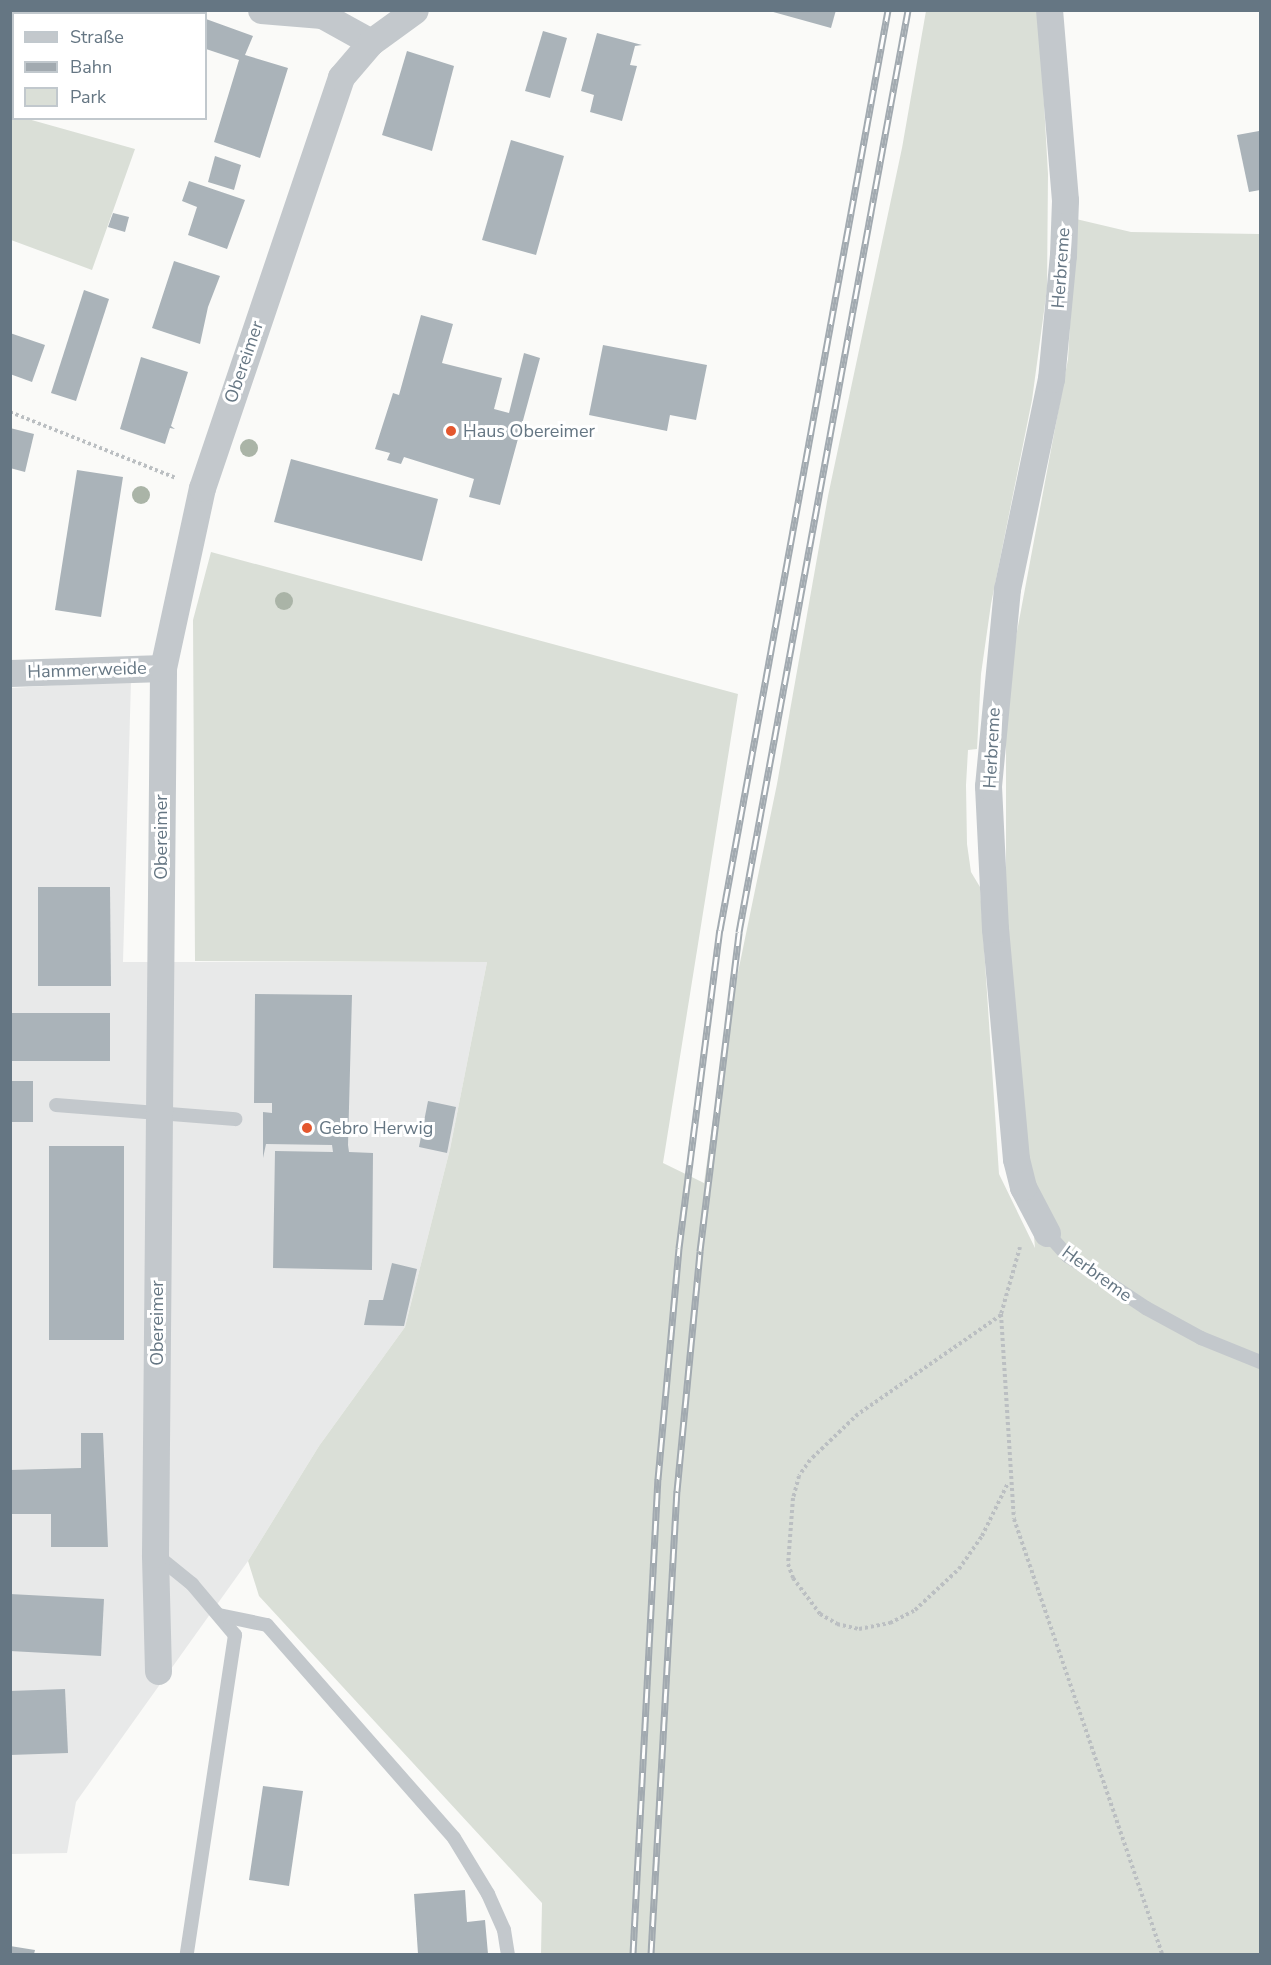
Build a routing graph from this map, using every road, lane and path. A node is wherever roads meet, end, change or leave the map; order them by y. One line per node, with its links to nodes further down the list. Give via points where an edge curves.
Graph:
1 (261, 10): 4 (street, via 322,15)
2 (415, 10): 4 (street, Obereimer)
3 (1049, 10): 12 (street, Herbreme, via 1065,200 1064,255 1051,379 1007,589 988,786 995,929 1016,1159)
4 (371, 42): 6 (street, Obereimer, via 341,77)
5 (10, 412): 6 (path)
6 (202, 488): 7 (street, Obereimer)
7 (163, 668): 8 (street, Hammerweide); 10 (street, Obereimer)
8 (10, 673)
9 (56, 1105): 10 (lane)
10 (159, 1113): 11 (lane); 16 (street, Obereimer)
11 (235, 1119)
12 (1035, 1234): 13 (path, via 1017,1268); 14 (lane, Herbreme, via 1146,1308 1201,1338)
13 (1001, 1314): 15 (path); 15 (path, via 858,1414 810,1461 799,1476 794,1498 788,1564 793,1578 820,1614 837,1624 859,1629 890,1623 915,1610 959,1569 982,1536)
14 (1260, 1362)
15 (1008, 1481): 21 (path, via 1031,1580)
16 (155, 1554): 17 (lane, via 192,1584); 18 (street, Obereimer)
17 (219, 1615): 19 (lane, via 235,1635 236,1647); 20 (lane, via 267,1625 454,1838 488,1893 504,1930)
18 (158, 1671)
19 (187, 1954)
20 (508, 1954)
21 (1162, 1954)

